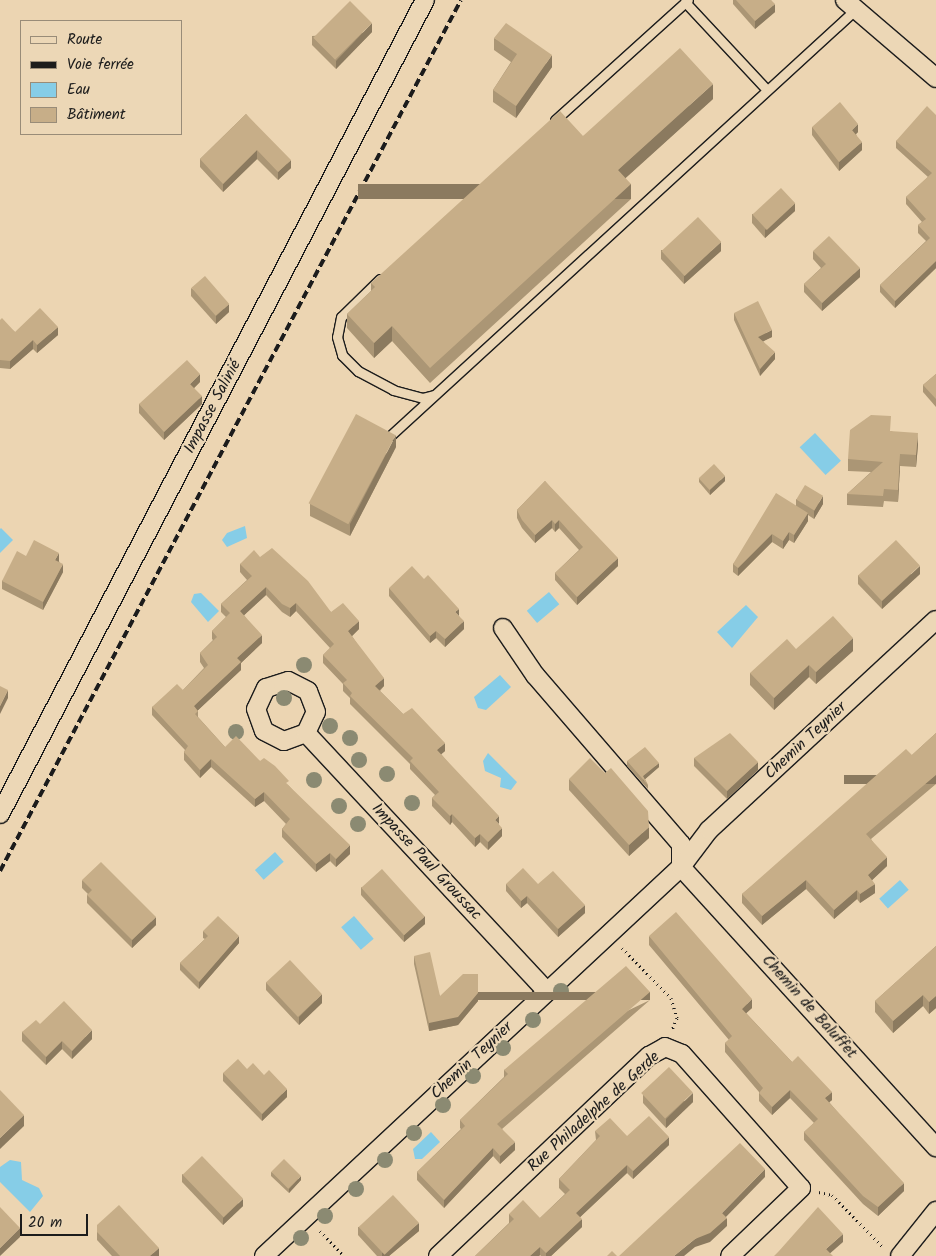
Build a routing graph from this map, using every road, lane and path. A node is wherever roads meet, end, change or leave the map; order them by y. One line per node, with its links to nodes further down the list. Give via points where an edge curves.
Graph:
1 (425, 0): 13 (street, Impasse Salinié)
2 (686, 1): 5 (lane); 6 (lane)
3 (850, 4): 4 (street); 5 (lane)
4 (936, 78)
5 (767, 90): 8 (lane)
6 (546, 128)
7 (392, 268): 8 (lane, via 341,317 339,348 350,365 393,390 416,397)
8 (435, 395): 9 (lane)
9 (392, 435)
10 (936, 620): 14 (street, Chemin Teynier, via 709,830)
11 (503, 628): 14 (street, via 535,675 681,844)
12 (306, 733): 16 (street, Impasse Paul Groussac)
13 (0, 814)
14 (681, 867): 15 (street, Chemin Teynier); 18 (street, Chemin de Baluffet)
15 (606, 932): 16 (street, Chemin Teynier); 17 (path, via 671,998 677,1018)
16 (546, 990): 21 (street, Chemin Teynier)
17 (665, 1047): 19 (street, Rue Philadelphe de Gerde, via 682,1054); 25 (street, Rue Philadelphe de Gerde, via 649,1056)
18 (936, 1147)
19 (801, 1188): 22 (path, via 832,1195); 26 (street)
20 (936, 1211): 22 (street)
21 (306, 1216): 23 (street, Chemin Teynier); 24 (path)
22 (893, 1253)
23 (264, 1256)
24 (344, 1256)
25 (438, 1256)
26 (730, 1256)

